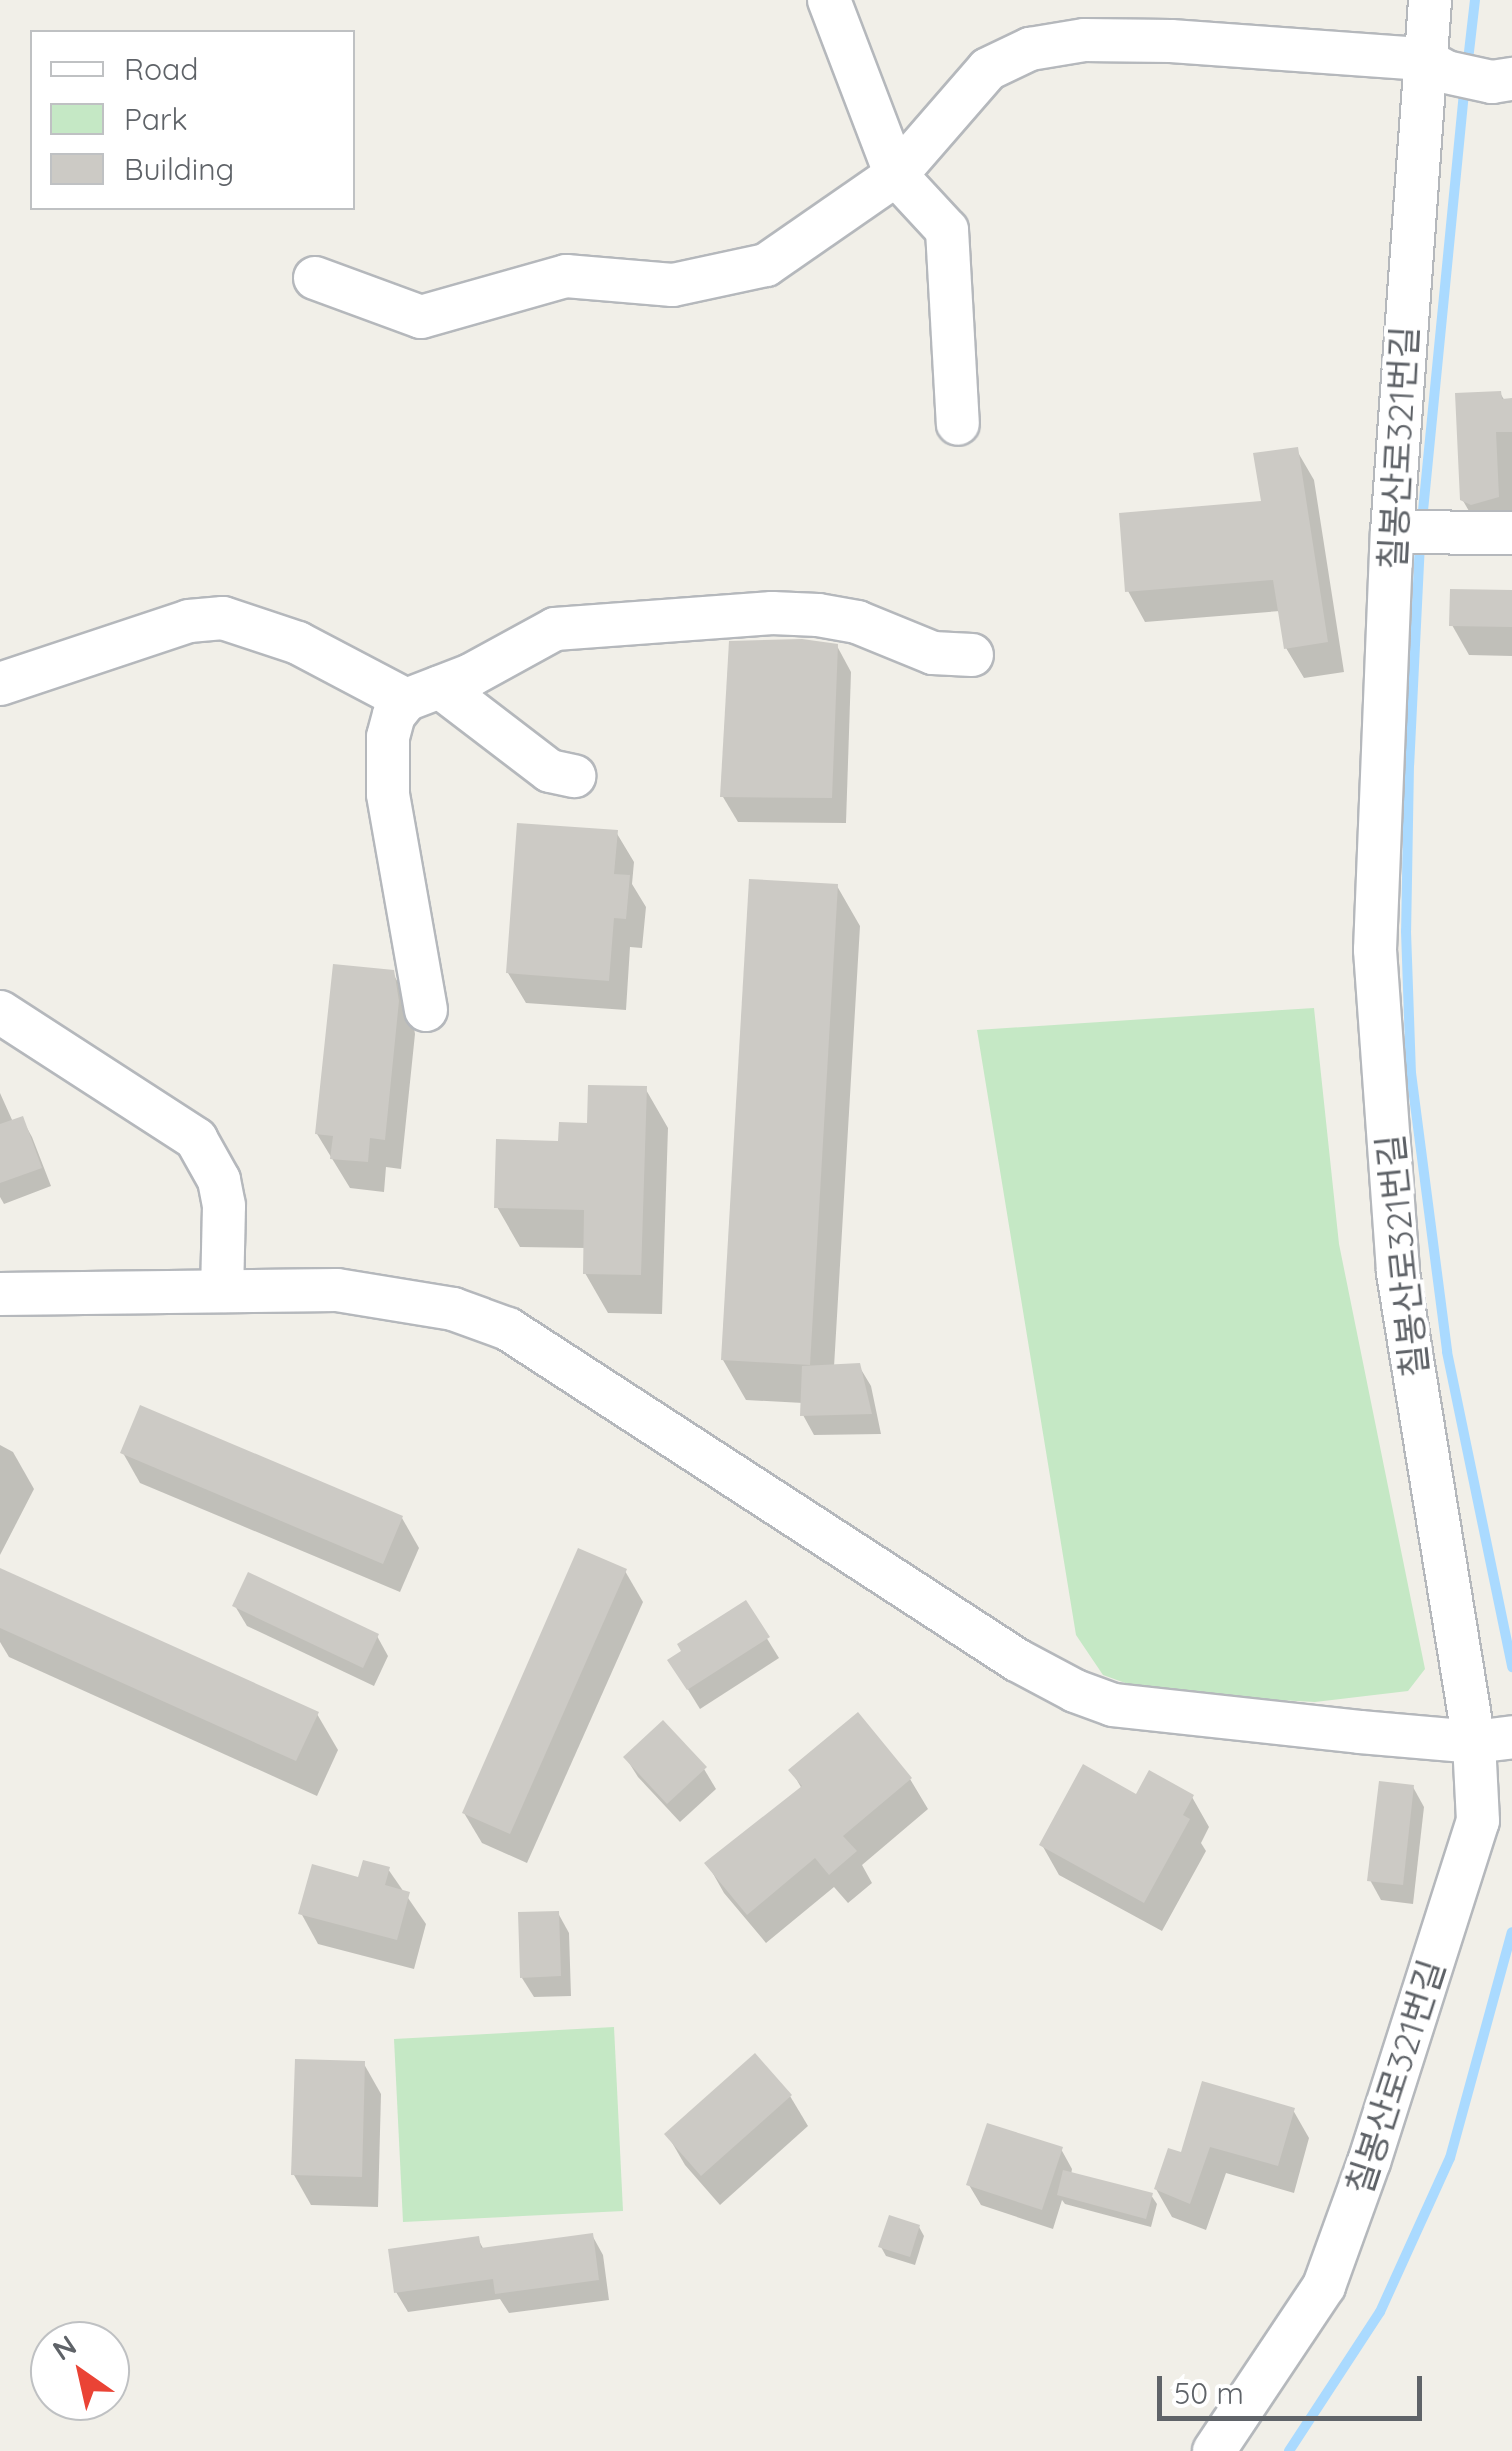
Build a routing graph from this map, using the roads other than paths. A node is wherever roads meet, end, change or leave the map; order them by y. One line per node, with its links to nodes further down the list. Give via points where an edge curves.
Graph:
1 (829, 0): 5 (street)
2 (1430, 0): 3 (street, 칠봉산로321번길)
3 (1434, 66): 4 (street); 5 (street, via 1171,41 1084,40 1030,49 988,69); 8 (street, 칠봉산로321번길)
4 (1502, 80)
5 (896, 175): 6 (street, via 766,265 673,285 566,276 421,317); 7 (street, via 947,230)
6 (315, 278)
7 (958, 424)
8 (1392, 532): 9 (street); 18 (street, 칠봉산로321번길, via 1376,969 1398,1271)
9 (1512, 532)
10 (972, 654): 12 (street, via 933,653 857,622 772,613 555,629)
11 (0, 684): 12 (street, via 189,621 223,618)
12 (423, 694): 13 (street, via 550,771); 14 (street, via 394,715 388,794)
13 (574, 776)
14 (426, 1010)
15 (0, 1012): 16 (street, via 196,1139 219,1180 224,1206)
16 (222, 1292): 17 (street); 18 (street, via 337,1290 406,1299 508,1329 1017,1660 1113,1705)
17 (0, 1294)
18 (1493, 1740): 19 (street, 칠봉산로321번길, via 1478,1821 1324,2286)
19 (1214, 2451)

